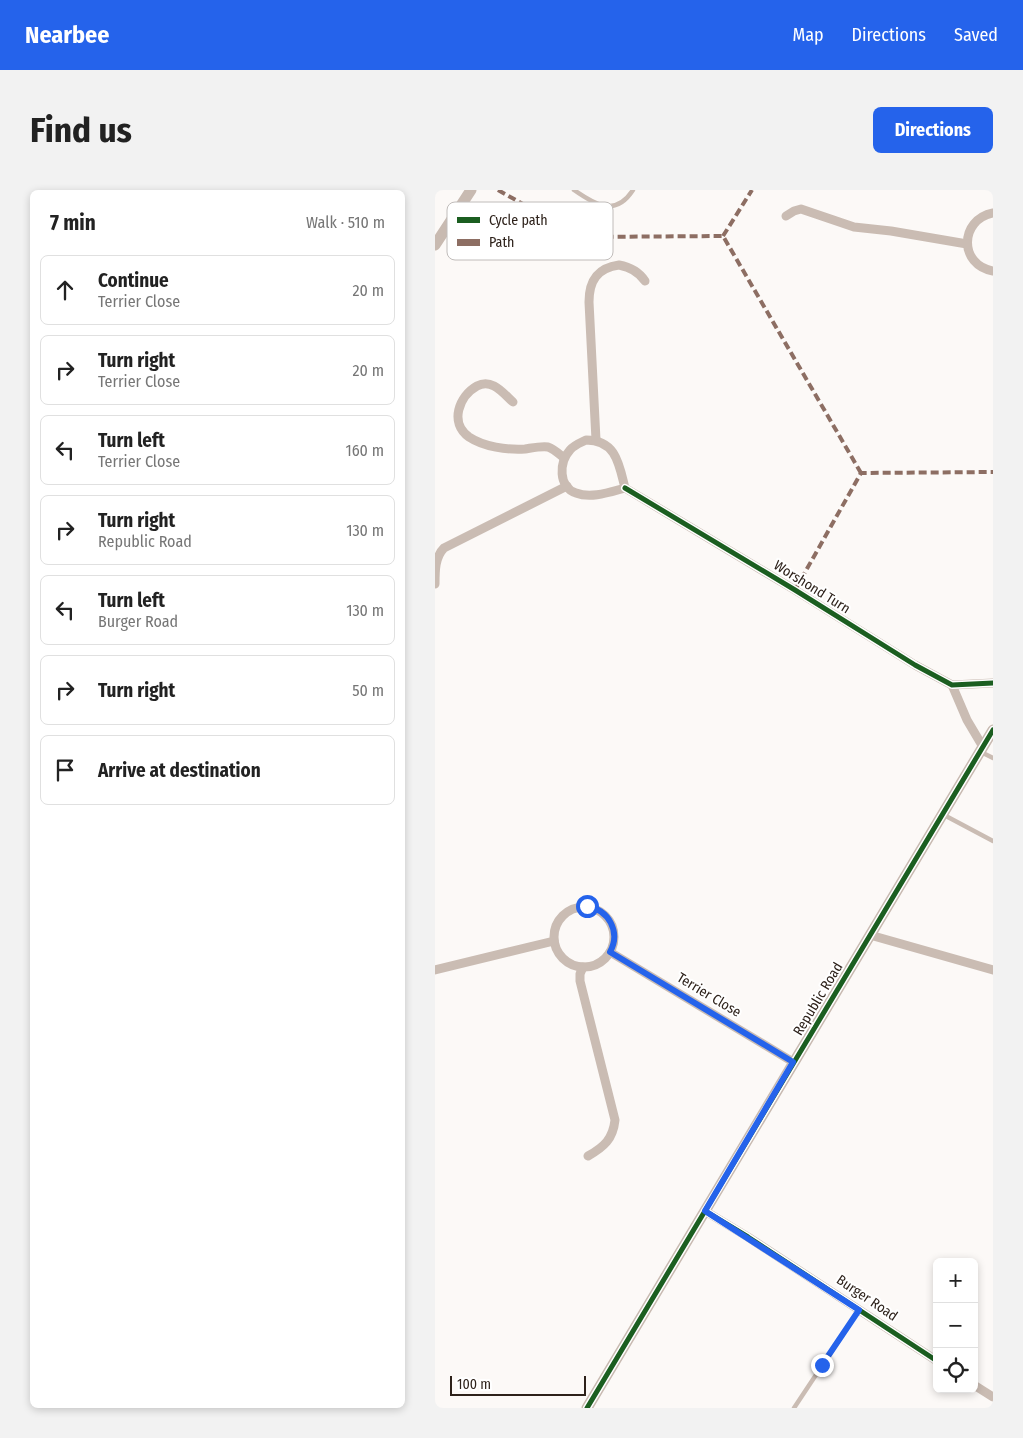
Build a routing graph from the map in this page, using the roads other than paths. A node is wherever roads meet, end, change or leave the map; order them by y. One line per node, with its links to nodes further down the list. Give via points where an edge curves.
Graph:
1 (471, 190): 4 (street)
2 (573, 190): 5 (lane)
3 (633, 190): 6 (lane, via 622,203)
4 (463, 202)
5 (591, 202)
6 (613, 205)
7 (993, 214): 10 (street, via 975,223)
8 (786, 216): 10 (street, via 801,210 854,227)
9 (447, 227): 11 (street)
10 (967, 244): 12 (street, via 974,261)
11 (435, 245)
12 (993, 271)
13 (645, 282): 15 (street, via 633,269 619,264 601,272 592,282 589,302)
14 (513, 402): 16 (street, via 491,384 481,384 471,390 459,406 459,422 469,437 491,446 517,449 547,447)
15 (596, 440): 16 (street, via 577,444); 18 (street, via 612,450)
16 (564, 458): 17 (street, via 562,471)
17 (567, 486): 18 (street, via 574,493 584,495); 19 (street, via 444,548 436,559)
18 (625, 488): 21 (street, Worshond Turn)
19 (435, 584)
20 (993, 683): 21 (street)
21 (952, 685): 23 (street)
22 (993, 730): 23 (street, Republic Road)
23 (982, 750): 24 (lane); 25 (street, Republic Road)
24 (993, 758)
25 (943, 814): 26 (lane); 27 (street, Republic Road)
26 (993, 841)
27 (870, 935): 32 (street); 33 (street, Republic Road)
28 (554, 942): 29 (street, via 556,926 563,915 574,908 590,907 604,914 612,924 614,937); 30 (street, via 564,959); 31 (street)
29 (610, 952): 30 (street, via 600,962); 33 (street, Terrier Close)
30 (583, 967): 34 (street, via 580,981 615,1120 608,1142)
31 (435, 970)
32 (993, 970)
33 (793, 1062): 35 (street, Republic Road)
34 (588, 1156)
35 (705, 1211): 36 (street, Burger Road); 40 (street, Republic Road)
36 (859, 1310): 37 (street, Burger Road); 41 (lane)
37 (933, 1358)
38 (978, 1388): 39 (street)
39 (993, 1397)
40 (587, 1408)
41 (794, 1408)

